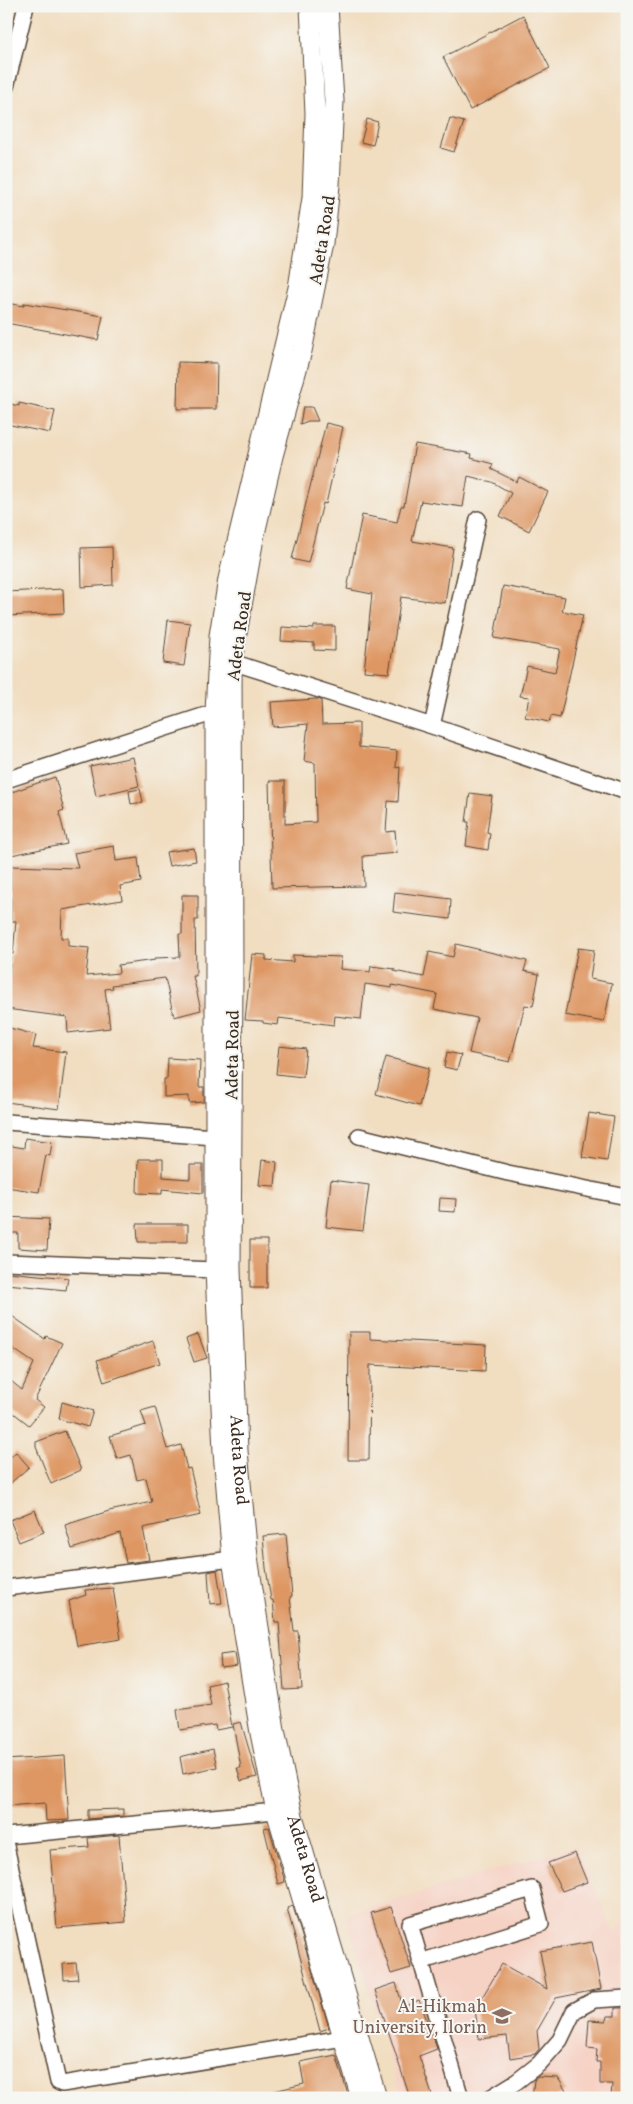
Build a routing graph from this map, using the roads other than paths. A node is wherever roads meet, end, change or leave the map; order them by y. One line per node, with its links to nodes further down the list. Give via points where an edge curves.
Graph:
1 (26, 6): 5 (street)
2 (310, 6): 4 (main road, Adeta Road)
3 (328, 6): 4 (main road, Adeta Road)
4 (321, 29): 7 (main road, Adeta Road, via 334,101 324,244 302,351 256,529); 8 (main road, Adeta Road, via 312,198 298,288 228,579 219,636)
5 (6, 87)
6 (478, 519): 9 (street)
7 (232, 662): 9 (street); 27 (main road, Adeta Road, via 231,1269 238,1451 248,1557 275,1730 293,1816)
8 (215, 712): 10 (street); 14 (main road, Adeta Road)
9 (432, 726): 11 (street)
10 (6, 780)
11 (627, 792)
12 (6, 1122): 14 (street)
13 (359, 1136): 15 (street, via 508,1174)
14 (215, 1137): 17 (main road, Adeta Road)
15 (627, 1197)
16 (6, 1262): 17 (street)
17 (215, 1270): 18 (main road, Adeta Road, via 223,1452)
18 (232, 1559): 19 (street); 20 (main road, Adeta Road)
19 (6, 1588)
20 (276, 1811): 21 (street); 25 (main road, Adeta Road)
21 (6, 1836)
22 (6, 1846): 25 (street, via 58,2082 62,2084)
23 (420, 1962): 23 (street, via 410,1924 532,1889 541,1924); 28 (street)
24 (627, 1998): 29 (street, via 594,2000 574,2011 560,2040 539,2064)
25 (343, 2038): 26 (main road, Adeta Road)
26 (361, 2098)
27 (378, 2098)
28 (461, 2098)
29 (490, 2098)

